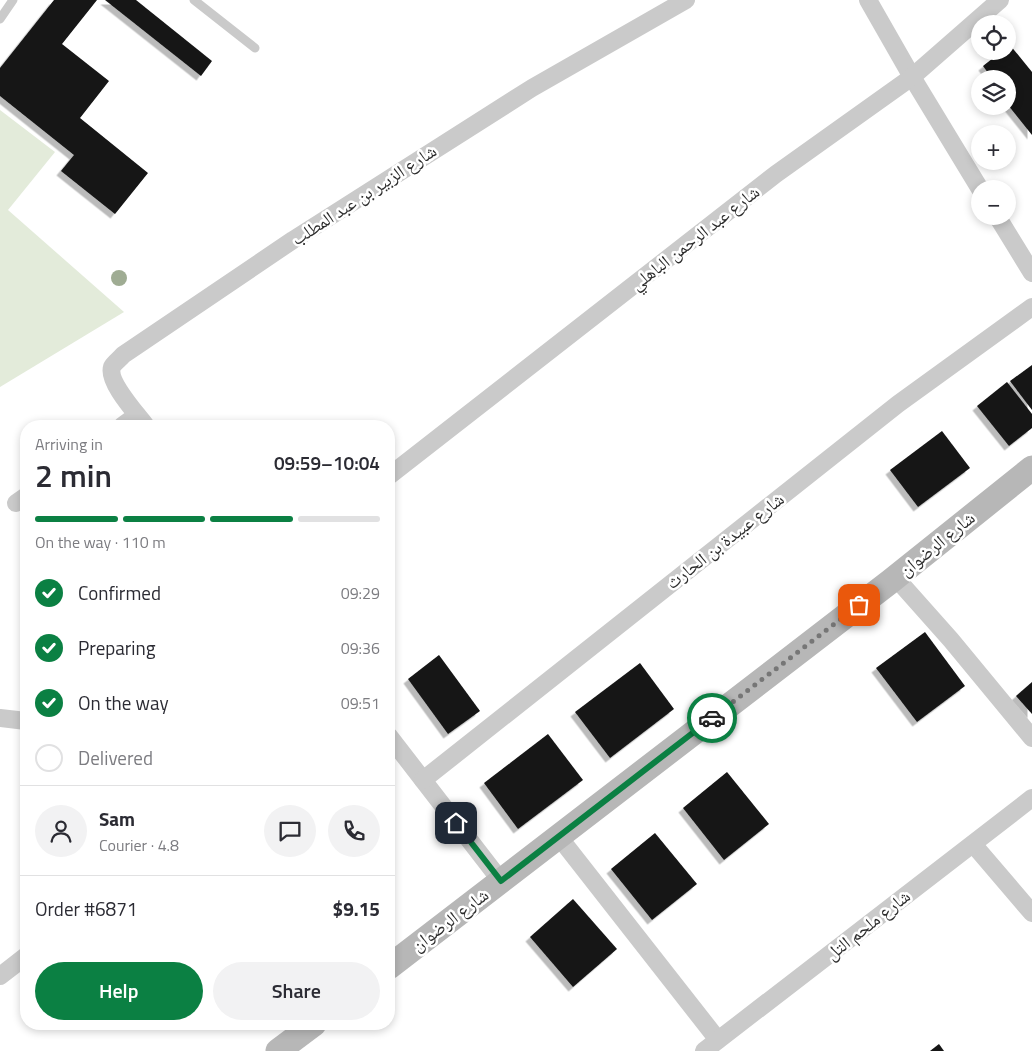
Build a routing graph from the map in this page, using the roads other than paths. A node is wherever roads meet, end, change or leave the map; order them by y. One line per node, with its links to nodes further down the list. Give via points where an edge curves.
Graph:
1 (13, 0): 6 (lane)
2 (194, 0): 7 (lane)
3 (686, 0): 13 (street, شارع الزبير بن عبد المطلب, via 532,88 293,240 123,355 112,367 112,374 120,392)
4 (868, 0): 8 (street)
5 (1000, 0): 8 (street, شارع عبد الرحمن الباهلي)
6 (0, 19)
7 (255, 48)
8 (912, 78): 9 (street); 15 (street, شارع عبد الرحمن الباهلي, via 776,174)
9 (974, 180)
10 (1003, 225): 11 (street)
11 (1032, 273)
12 (1032, 307): 21 (street, شارع عبيدة بن الحارث, via 898,404)
13 (142, 420)
14 (1032, 468): 16 (main road, شارع الرضوان)
15 (395, 471)
16 (895, 577): 19 (street); 23 (main road, شارع الرضوان)
17 (0, 718): 18 (street)
18 (20, 720)
19 (1032, 738)
20 (395, 744): 21 (street)
21 (423, 780): 25 (street)
22 (1032, 798): 24 (street, شارع ملحم التل)
23 (559, 837): 25 (main road, شارع الرضوان); 31 (street)
24 (973, 844): 26 (street); 31 (street, شارع ملحم التل)
25 (501, 881): 28 (main road, شارع الرضوان)
26 (1032, 913)
27 (20, 961): 29 (street)
28 (395, 962)
29 (0, 976)
30 (306, 1030): 32 (main road)
31 (718, 1040): 33 (street, شارع ملحم التل)
32 (278, 1051)
33 (704, 1051)

